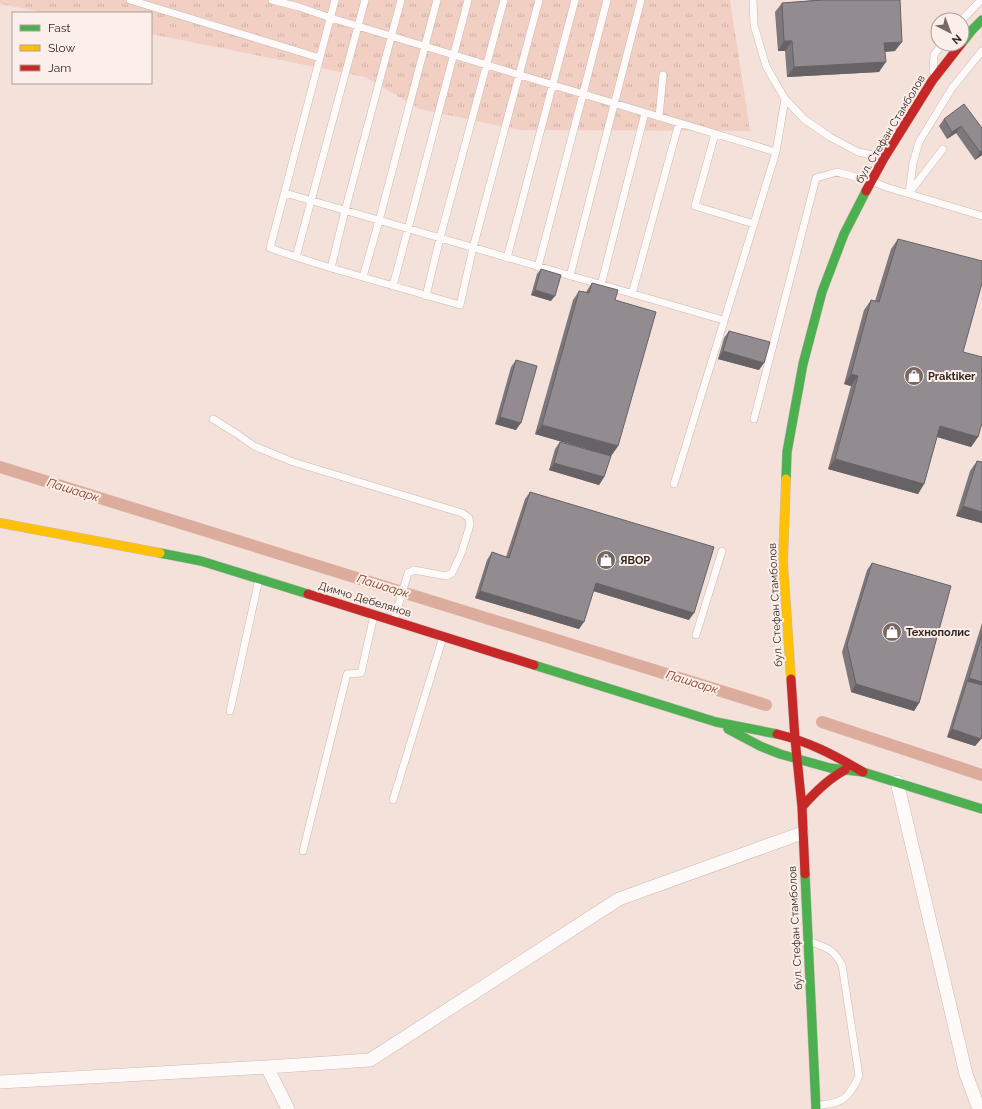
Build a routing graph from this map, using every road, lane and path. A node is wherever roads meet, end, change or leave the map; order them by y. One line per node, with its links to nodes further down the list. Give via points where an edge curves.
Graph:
1 (130, 0): 27 (lane)
2 (272, 0): 15 (lane)
3 (335, 0): 17 (lane)
4 (365, 0): 19 (lane)
5 (401, 0): 21 (lane)
6 (437, 0): 22 (lane)
7 (468, 0): 26 (lane)
8 (504, 0): 28 (lane)
9 (539, 0): 29 (lane)
10 (575, 0): 32 (lane)
11 (606, 0): 33 (lane)
12 (641, 0): 35 (lane)
13 (753, 0): 34 (lane, via 754,25 766,66)
14 (981, 0): 16 (lane)
15 (300, 4): 17 (lane)
16 (970, 12)
17 (330, 18): 19 (lane); 27 (lane)
18 (982, 20): 20 (main road, бул. Стефан Стамболов)
19 (358, 26): 21 (lane); 46 (lane)
20 (970, 33)
21 (392, 36): 22 (lane); 47 (lane)
22 (424, 46): 26 (lane); 49 (lane)
23 (982, 51): 45 (lane, via 952,88 919,142 912,163)
24 (936, 52): 31 (lane)
25 (956, 52): 31 (main road, бул. Стефан Стамболов)
26 (454, 55): 28 (lane); 51 (lane)
27 (320, 58): 44 (lane)
28 (486, 65): 29 (lane); 52 (lane)
29 (520, 75): 32 (lane); 53 (lane)
30 (663, 75): 37 (lane)
31 (932, 81): 42 (main road, бул. Стефан Стамболов)
32 (553, 85): 33 (lane); 55 (lane)
33 (584, 94): 35 (lane); 56 (lane)
34 (785, 100): 41 (lane); 42 (lane, via 804,119 830,137 858,152)
35 (615, 103): 36 (lane); 58 (lane)
36 (645, 113): 37 (lane); 60 (lane)
37 (658, 117): 38 (lane)
38 (679, 123): 39 (lane); 62 (lane)
39 (715, 134): 41 (lane); 50 (lane, via 695,206)
40 (943, 149): 45 (lane)
41 (776, 152): 50 (lane)
42 (884, 158): 43 (main road, бул. Стефан Стамболов)
43 (871, 181): 45 (lane); 66 (lane, via 837,172 816,178); 77 (main road, бул. Стефан Стамболов, via 844,234 822,292 803,364 788,452 783,562)
44 (285, 193): 46 (lane); 54 (lane, via 270,248)
45 (909, 193): 48 (lane)
46 (311, 201): 47 (lane); 54 (lane)
47 (345, 211): 49 (lane); 57 (lane)
48 (982, 216)
49 (379, 221): 51 (lane); 59 (lane)
50 (754, 224): 64 (lane)
51 (408, 229): 52 (lane); 61 (lane)
52 (440, 238): 53 (lane); 63 (lane)
53 (473, 248): 55 (lane); 63 (lane, via 460,305)
54 (296, 257): 57 (lane)
55 (507, 258): 56 (lane)
56 (538, 267): 58 (lane)
57 (331, 268): 59 (lane)
58 (570, 276): 60 (lane)
59 (363, 277): 61 (lane)
60 (601, 285): 62 (lane)
61 (393, 286): 63 (lane)
62 (632, 294): 64 (lane)
63 (426, 296)
64 (723, 320): 67 (lane)
65 (213, 419): 72 (lane, via 254,446 293,462 462,513 469,518 470,525 452,573 446,576 414,570 408,574)
66 (754, 420)
67 (674, 484)
68 (0, 523): 70 (main road, Димчо Дебелянов, via 201,561)
69 (722, 551): 73 (lane)
70 (259, 579): 71 (main road, Димчо Дебелянов); 75 (lane)
71 (374, 615): 72 (main road, Димчо Дебелянов); 86 (lane, via 361,673 347,674)
72 (394, 621): 74 (main road, Димчо Дебелянов)
73 (696, 635)
74 (443, 637): 76 (main road, Димчо Дебелянов); 82 (lane)
75 (230, 711)
76 (716, 722): 77 (main road, Димчо Дебелянов, via 778,733); 78 (main road, Димчо Дебелянов, via 760,746)
77 (795, 739): 78 (main road, бул. Стефан Стамболов); 80 (main road, Димчо Дебелянов, via 814,745)
78 (798, 759): 79 (main road, Димчо Дебелянов); 83 (main road, бул. Стефан Стамболов)
79 (845, 770): 80 (main road, Димчо Дебелянов); 83 (main road, via 825,782)
80 (863, 772): 81 (main road)
81 (897, 782): 84 (main road); 92 (street, via 966,1074)
82 (393, 800)
83 (802, 807): 85 (main road, бул. Стефан Стамболов)
84 (982, 809)
85 (802, 833): 87 (main road, бул. Стефан Стамболов); 88 (street, via 619,899 370,1060)
86 (303, 851)
87 (808, 940): 90 (main road, бул. Стефан Стамболов); 90 (lane, via 829,949 837,955 842,965 859,1076 839,1101)
88 (267, 1067): 89 (street); 91 (street)
89 (0, 1082)
90 (816, 1107)
91 (288, 1109)
92 (979, 1109)

